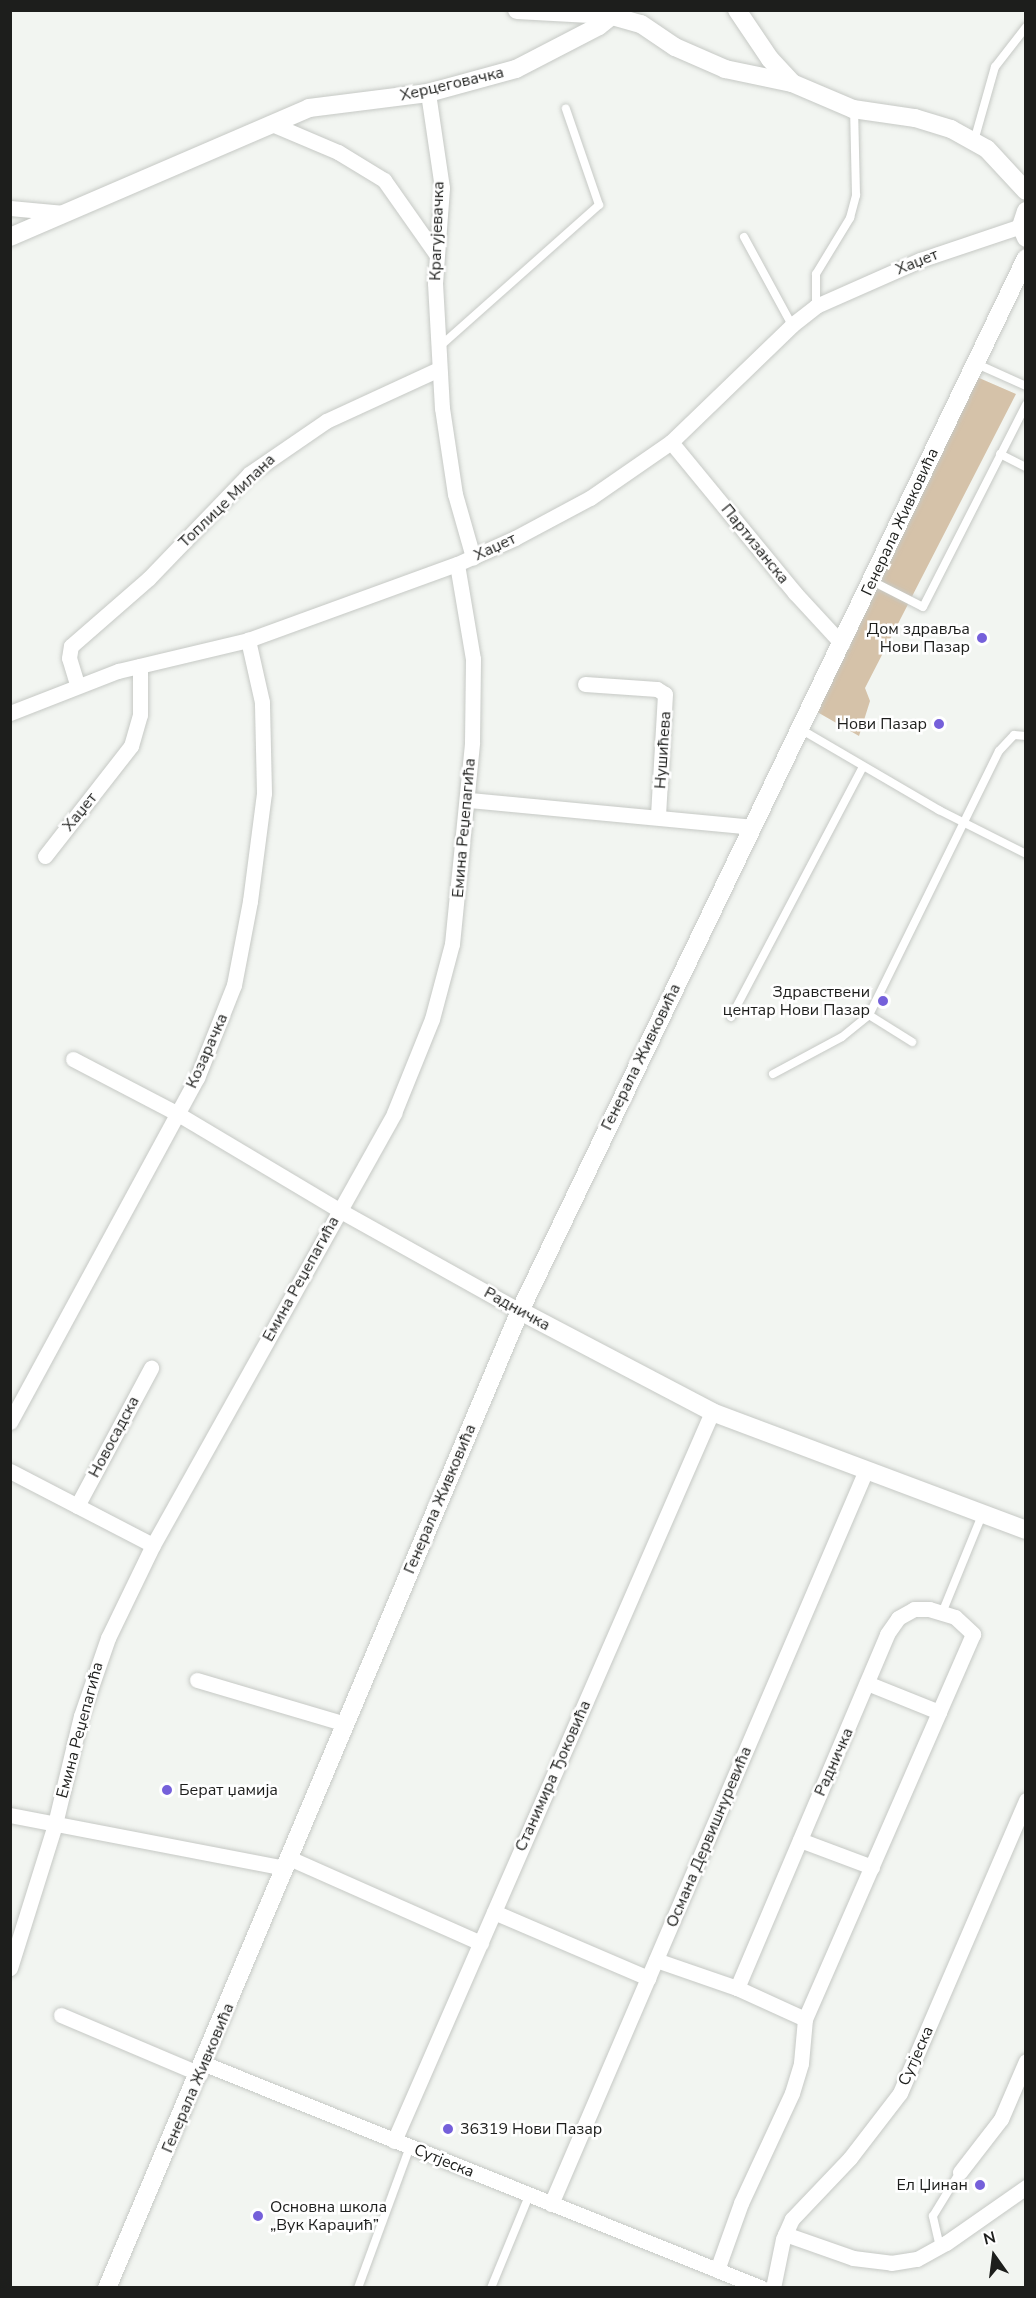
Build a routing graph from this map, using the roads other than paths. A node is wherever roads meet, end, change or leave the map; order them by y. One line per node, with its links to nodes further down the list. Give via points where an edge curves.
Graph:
1 (517, 10): 3 (street)
2 (737, 10): 5 (street, via 770,59)
3 (614, 13): 5 (street, via 725,69); 6 (street, Херцеговачка, via 599,26 516,69)
4 (1026, 27): 10 (lane, via 995,67)
5 (792, 83): 8 (street)
6 (428, 93): 9 (street, Херцеговачка, via 321,105); 17 (street, Крагујевачка, via 442,189)
7 (566, 109): 21 (lane, via 600,205)
8 (853, 109): 10 (street, via 925,120); 19 (lane, via 857,177 850,218 816,274)
9 (272, 124): 13 (street, Херцеговачка); 17 (street, via 338,152 384,180)
10 (974, 141): 11 (street, via 987,149)
11 (1026, 191)
12 (10, 208): 13 (street)
13 (70, 213): 15 (street, Херцеговачка)
14 (1024, 225): 19 (street, Хаџет, via 920,260)
15 (10, 237)
16 (744, 237): 20 (lane)
17 (436, 254): 21 (street, Крагујевачка)
18 (1026, 258): 22 (street, Генерала Живковића)
19 (816, 306): 20 (street, Хаџет)
20 (792, 325): 26 (street, Хаџет)
21 (438, 347): 23 (street, Крагујевачка)
22 (975, 363): 24 (lane); 31 (street, Генерала Живковића)
23 (439, 369): 29 (street, via 455,494); 35 (street, Топлице Милана, via 326,421 249,474 148,578 71,646 69,658)
24 (1026, 386)
25 (1026, 405): 27 (lane)
26 (671, 442): 29 (street, Хаџет, via 590,498); 33 (street, Партизанска)
27 (1000, 454): 28 (lane); 31 (lane, via 923,608)
28 (1026, 467)
29 (473, 557): 30 (street, Хаџет)
30 (457, 564): 32 (street, Хаџет); 41 (street, Емина Реџепагића, via 470,628 474,678)
31 (872, 581): 33 (street, Генерала Живковића)
32 (248, 640): 34 (street, Хаџет); 52 (street, Козарачка, via 261,702 264,751 262,816 254,873 240,960 226,1011)
33 (842, 644): 38 (street, Генерала Живковића)
34 (140, 666): 35 (street, Хаџет); 46 (street, Хаџет, via 140,715 131,746)
35 (77, 684): 37 (street, Хаџет)
36 (585, 684): 42 (street, Нушићева, via 657,689 665,694)
37 (10, 712)
38 (802, 730): 40 (lane); 44 (street, Генерала Живковића)
39 (1026, 736): 43 (lane, via 1007,739)
40 (863, 767): 43 (lane); 48 (lane)
41 (469, 800): 42 (street); 53 (street, Емина Реџепагића, via 452,944 432,1019 394,1113)
42 (658, 816): 44 (street)
43 (962, 822): 45 (lane); 47 (lane)
44 (752, 827): 54 (street, Генерала Живковића)
45 (1026, 854)
46 (45, 856)
47 (868, 1015): 49 (lane); 51 (lane, via 842,1037)
48 (731, 1017)
49 (912, 1042)
50 (73, 1059): 52 (street, Радничка)
51 (773, 1074)
52 (178, 1114): 53 (street, Радничка); 57 (street, Козарачка)
53 (339, 1210): 54 (street, Радничка); 63 (street, Емина Реџепагића)
54 (520, 1311): 56 (street, Радничка); 68 (street, Генерала Живковића)
55 (151, 1368): 60 (street, Новосадска)
56 (712, 1412): 58 (street, Радничка); 75 (street, Станимира Ђоковића)
57 (10, 1422)
58 (866, 1470): 61 (street, Радничка); 77 (street, Османа Дервишнуревића)
59 (10, 1471): 60 (street)
60 (77, 1506): 63 (street)
61 (982, 1514): 62 (street, Радничка); 64 (lane)
62 (1026, 1530)
63 (153, 1545): 71 (street, Емина Реџепагића, via 96,1669)
64 (942, 1613): 66 (street, Радничка, via 921,1608 898,1618 887,1634); 67 (street, Радничка, via 962,1622 973,1634)
65 (197, 1680): 68 (street)
66 (867, 1683): 67 (street); 72 (street, Радничка)
67 (939, 1712): 74 (street, Радничка)
68 (345, 1724): 73 (street, Генерала Живковића)
69 (1026, 1800): 91 (street, Сутјеска, via 900,2093 850,2158 801,2208)
70 (10, 1815): 71 (street)
71 (55, 1824): 73 (street); 78 (street, Емина Реџепагића)
72 (800, 1840): 74 (street); 80 (street, Радничка)
73 (287, 1863): 76 (street); 84 (street, Генерала Живковића)
74 (872, 1867): 82 (street, Радничка)
75 (494, 1912): 76 (street, Станимира Ђоковића); 79 (street)
76 (481, 1943): 85 (street, Станимира Ђоковића)
77 (656, 1960): 79 (street, Османа Дервишнуревића); 80 (street)
78 (10, 1968)
79 (648, 1978): 90 (street, Османа Дервишнуревића)
80 (738, 1985): 82 (street)
81 (61, 2015): 84 (street, Сутјеска)
82 (805, 2019): 93 (street, via 801,2063 792,2093 741,2203)
83 (1026, 2061): 87 (street, via 1001,2120)
84 (202, 2069): 85 (street, Сутјеска); 94 (street, Генерала Живковића)
85 (394, 2141): 86 (street, Сутјеска)
86 (410, 2147): 89 (street, Сутјеска); 95 (lane)
87 (960, 2172): 92 (lane, via 933,2216)
88 (1026, 2187): 92 (street)
89 (529, 2196): 90 (street, Сутјеска); 96 (lane)
90 (551, 2204): 93 (street, Сутјеска)
91 (785, 2234): 92 (street, via 853,2258 891,2263 917,2259); 98 (street, Сутјеска)
92 (940, 2247)
93 (717, 2270): 97 (street, Сутјеска)
94 (107, 2288)
95 (358, 2288)
96 (492, 2288)
97 (762, 2288)
98 (773, 2288)

